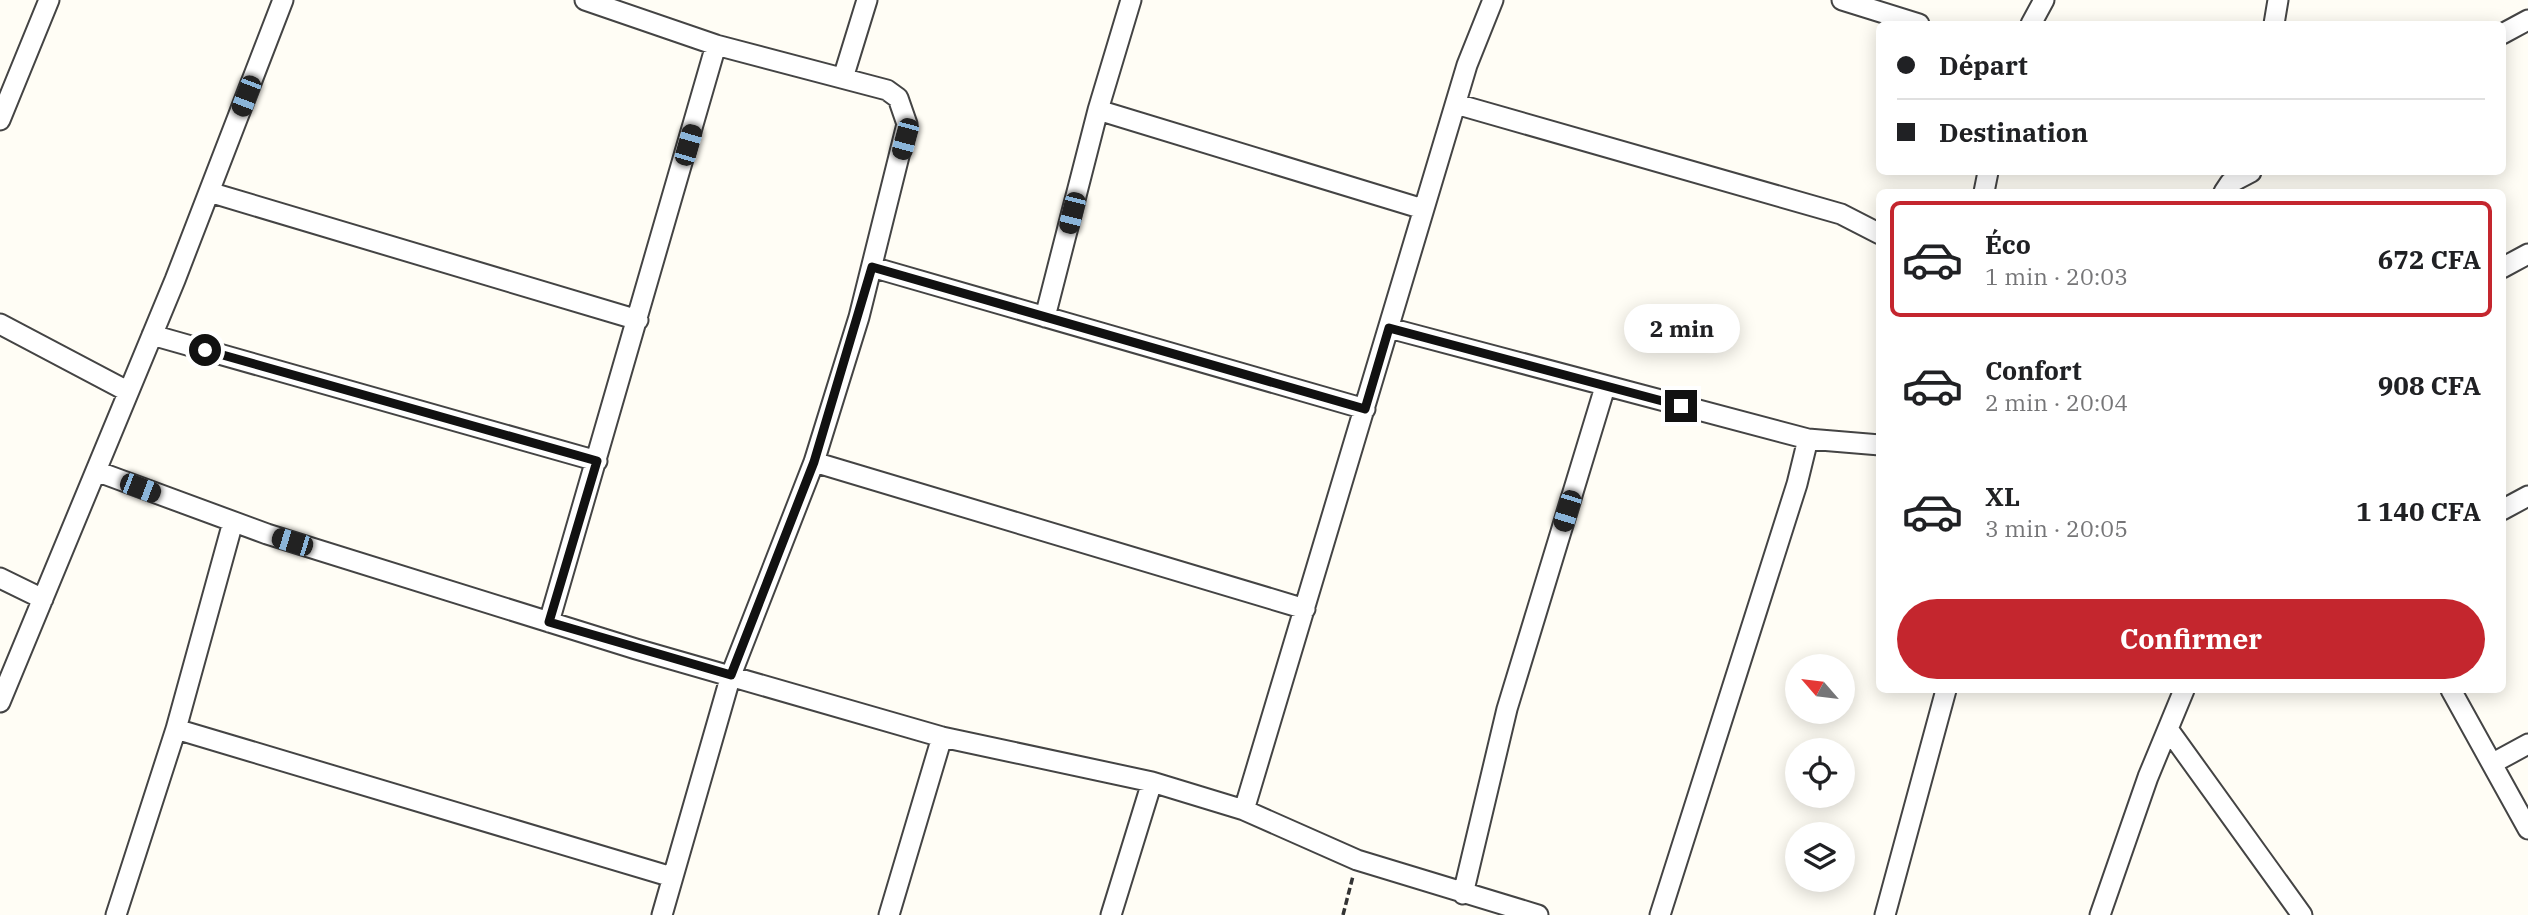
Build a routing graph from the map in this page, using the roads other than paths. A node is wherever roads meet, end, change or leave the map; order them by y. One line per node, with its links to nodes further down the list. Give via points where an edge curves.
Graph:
1 (49, 0): 20 (street)
2 (283, 0): 23 (street)
3 (585, 0): 10 (street)
4 (867, 0): 17 (street)
5 (1131, 0): 19 (street)
6 (1842, 0): 12 (street)
7 (2044, 0): 13 (street)
8 (2278, 0): 14 (street)
9 (1488, 1): 18 (street)
10 (637, 8): 16 (street)
11 (2528, 20): 15 (street)
12 (1909, 21)
13 (2033, 21)
14 (2274, 21)
15 (2506, 32)
16 (716, 45): 17 (street); 30 (street)
17 (843, 78): 28 (street, via 887,90 898,98 907,124)
18 (1456, 104): 24 (street); 25 (street, via 1841,214)
19 (1098, 110): 24 (street); 29 (street)
20 (0, 120)
21 (2245, 175): 22 (street)
22 (2226, 189)
23 (209, 191): 30 (street); 33 (street)
24 (1423, 209): 32 (street)
25 (1876, 232)
26 (2528, 254): 27 (street)
27 (2506, 266)
28 (872, 267): 29 (street); 40 (street)
29 (1045, 317): 36 (street)
30 (638, 320): 39 (street)
31 (0, 324): 35 (street)
32 (1389, 328): 34 (street); 36 (street)
33 (152, 335): 35 (street); 39 (street)
34 (1605, 387): 37 (street); 63 (street, via 1507,709)
35 (127, 391): 41 (street)
36 (1365, 409): 47 (street)
37 (1808, 439): 38 (street); 69 (street)
38 (1876, 445)
39 (597, 461): 48 (street)
40 (814, 462): 47 (street); 49 (street)
41 (96, 471): 44 (street); 46 (street)
42 (2528, 496): 43 (street)
43 (2506, 508)
44 (233, 522): 48 (street); 54 (street)
45 (0, 578): 46 (street)
46 (43, 599): 53 (street)
47 (1306, 609): 60 (street)
48 (549, 622): 49 (street)
49 (731, 675): 56 (street); 62 (street)
50 (1944, 693): 70 (street)
51 (2183, 693): 55 (street)
52 (2453, 693): 58 (street)
53 (0, 702)
54 (176, 729): 62 (street); 64 (street)
55 (2168, 729): 71 (street); 72 (street)
56 (942, 737): 59 (street); 66 (street)
57 (2528, 744): 58 (street)
58 (2493, 763): 61 (street)
59 (1152, 782): 60 (street); 67 (street)
60 (1244, 810): 63 (street, via 1357,860)
61 (2528, 829)
62 (672, 877): 65 (street)
63 (1463, 894): 68 (street)
64 (116, 915)
65 (662, 915)
66 (889, 915)
67 (1111, 915)
68 (1538, 915)
69 (1660, 915)
70 (1885, 915)
71 (2099, 915)
72 (2302, 915)

